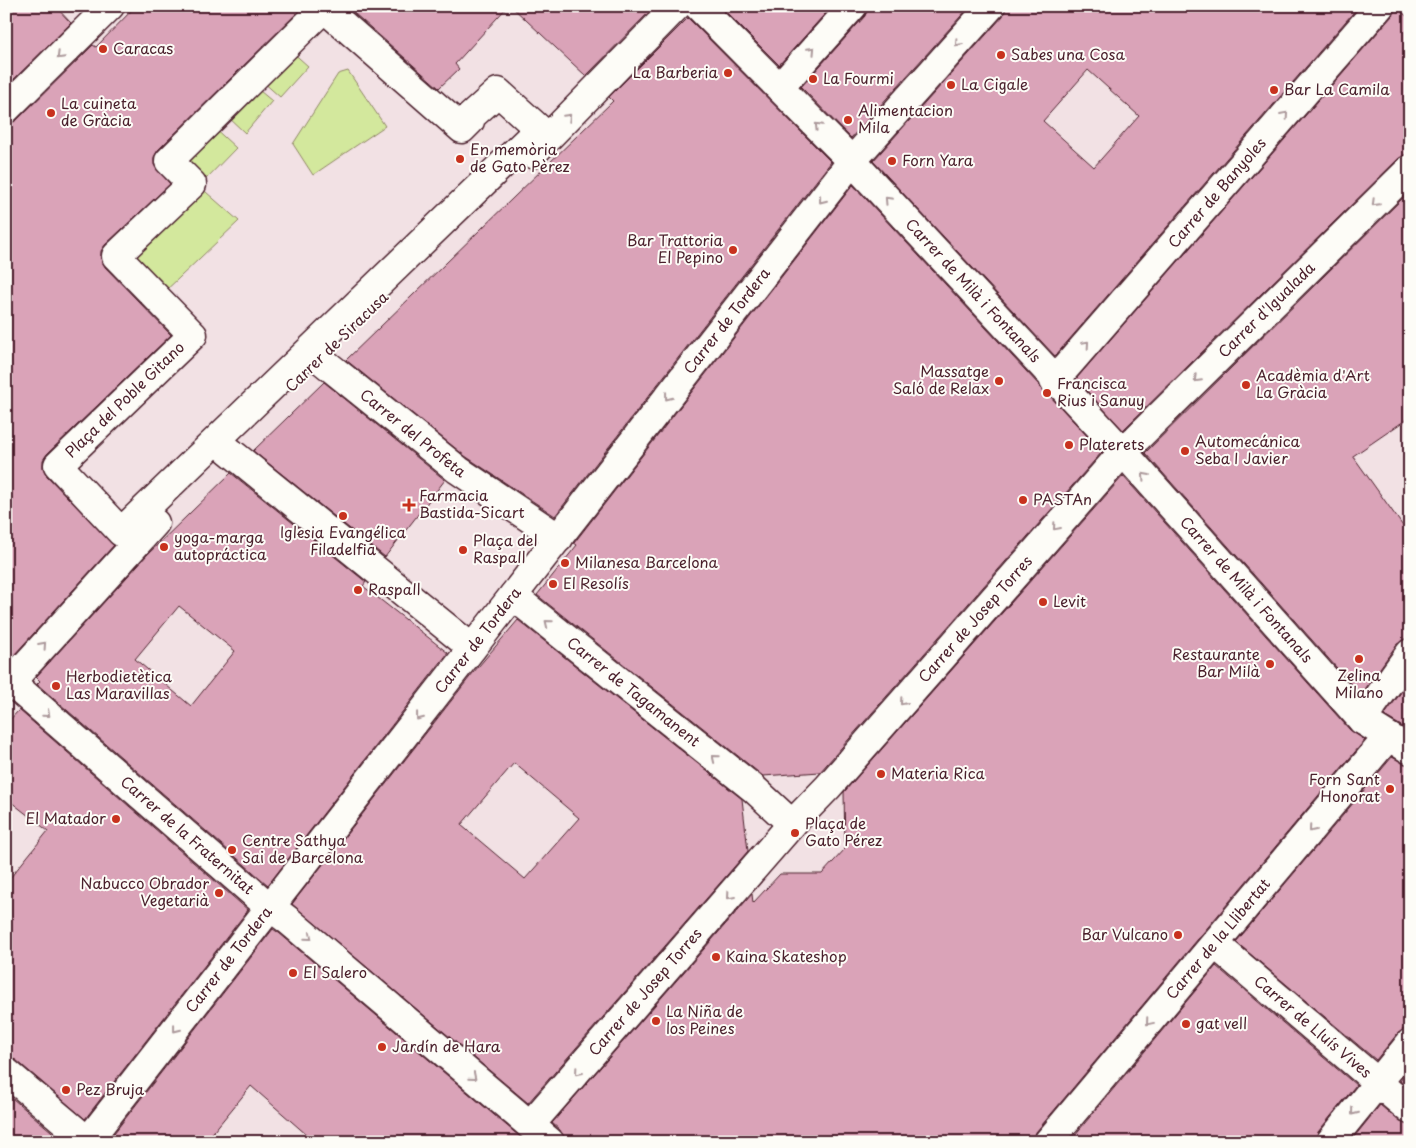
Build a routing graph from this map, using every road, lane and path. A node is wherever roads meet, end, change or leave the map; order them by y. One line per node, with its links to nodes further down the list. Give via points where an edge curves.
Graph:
1 (677, 6): 12 (street, Carrer de Siracusa, one-way to 1, via 494,192)
2 (698, 6): 7 (street, Carrer de Milà i Fontanals)
3 (853, 6): 7 (street, one-way to 3)
4 (991, 6): 10 (street, Carrer de Tordera, one-way to 10)
5 (1380, 6): 13 (street, Carrer de Banyoles, one-way to 5)
6 (95, 12): 8 (street, one-way to 8)
7 (780, 87): 10 (street, Carrer de Milà i Fontanals, one-way to 7)
8 (6, 109)
9 (539, 129): 9 (street, Plaça del Poble Gitano, via 498,92 468,119 470,121 462,129 324,8 169,161 192,184 116,256 193,335 58,465 122,532)
10 (852, 161): 13 (street, Carrer de Milà i Fontanals, one-way to 10); 16 (street, Carrer de Tordera, one-way to 16)
11 (1410, 169): 15 (street, Carrer d'Igualada, one-way to 15)
12 (320, 358): 14 (street, Carrer de Siracusa); 16 (street, Carrer del Profeta, via 458,470)
13 (1054, 380): 15 (street, Carrer de Milà i Fontanals)
14 (228, 450): 18 (street); 20 (street, Carrer de Siracusa, one-way to 14, via 134,544)
15 (1123, 452): 21 (street, Carrer de Milà i Fontanals, one-way to 15); 23 (street, Carrer de Josep Torres, one-way to 23)
16 (559, 538): 17 (street, Carrer de Tordera)
17 (513, 596): 18 (street, Carrer de Tordera); 23 (street, Carrer de Tagamanent, one-way to 17, via 753,788)
18 (472, 648): 24 (street, Carrer de Tordera, one-way to 24)
19 (1410, 653): 21 (street)
20 (8, 682): 24 (street, Carrer de la Fraternitat, one-way to 24)
21 (1362, 720): 22 (street, Carrer de Milà i Fontanals)
22 (1399, 744): 25 (street, Carrer de la Llibertat, one-way to 25)
23 (792, 824): 30 (street, Carrer de Josep Torres, one-way to 30)
24 (270, 908): 30 (street, Carrer de la Fraternitat, one-way to 30); 31 (street, Carrer de Tordera, one-way to 31)
25 (1215, 944): 28 (street, Carrer de Lluís Vives); 32 (street, Carrer de la Llibertat, one-way to 32)
26 (1410, 1043): 28 (street)
27 (6, 1072): 31 (street)
28 (1378, 1083): 29 (street, Carrer de Lluís Vives); 33 (street, one-way to 33)
29 (1410, 1110)
30 (540, 1134)
31 (88, 1142)
32 (1048, 1142)
33 (1330, 1142)

